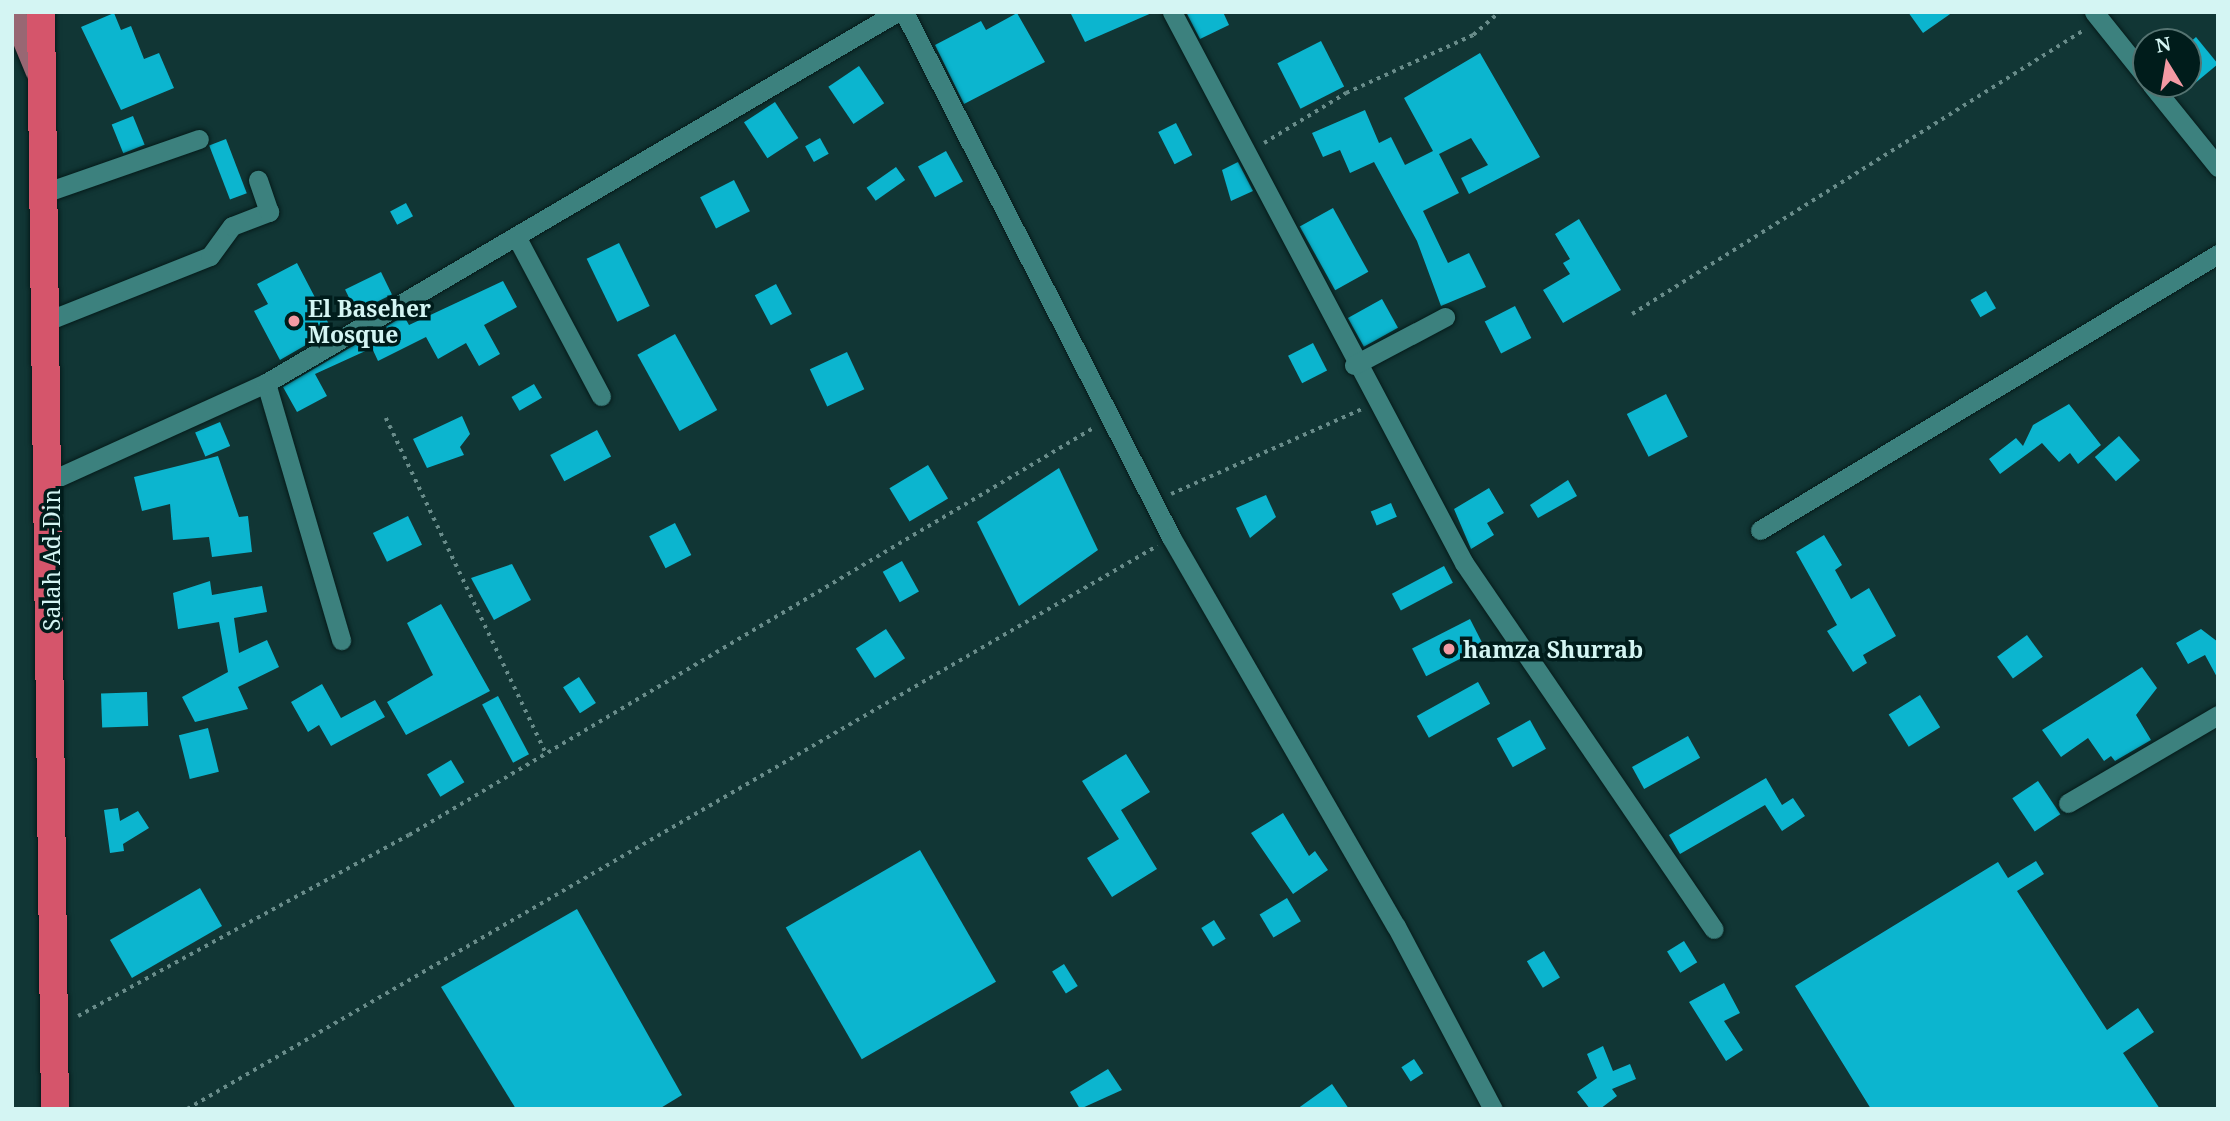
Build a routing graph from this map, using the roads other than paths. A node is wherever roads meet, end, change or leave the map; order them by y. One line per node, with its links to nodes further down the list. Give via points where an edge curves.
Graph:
1 (13, 12): 8 (main road)
2 (41, 12): 8 (highway, Salah Ad-Din)
3 (897, 12): 14 (street)
4 (904, 12): 28 (street, via 1157,501 1171,537 1396,927)
5 (1172, 12): 18 (street)
6 (2097, 16): 7 (street)
7 (2132, 60)
8 (37, 70): 13 (highway, Salah Ad-Din)
9 (2162, 98): 11 (street)
10 (199, 139): 13 (street)
11 (2218, 167)
12 (257, 180): 17 (street, via 269,212 232,226 210,256)
13 (44, 193): 17 (highway, Salah Ad-Din)
14 (516, 238): 19 (street); 20 (street)
15 (2218, 254): 22 (street)
16 (1445, 317): 18 (street)
17 (47, 321): 21 (highway, Salah Ad-Din)
18 (1354, 365): 26 (street, via 1464,563)
19 (266, 383): 21 (street); 23 (street)
20 (601, 396)
21 (50, 481): 27 (highway, Salah Ad-Din)
22 (1760, 530)
23 (341, 640)
24 (2218, 715): 25 (street)
25 (2068, 803)
26 (1714, 929)
27 (54, 1109)
28 (1493, 1109)

